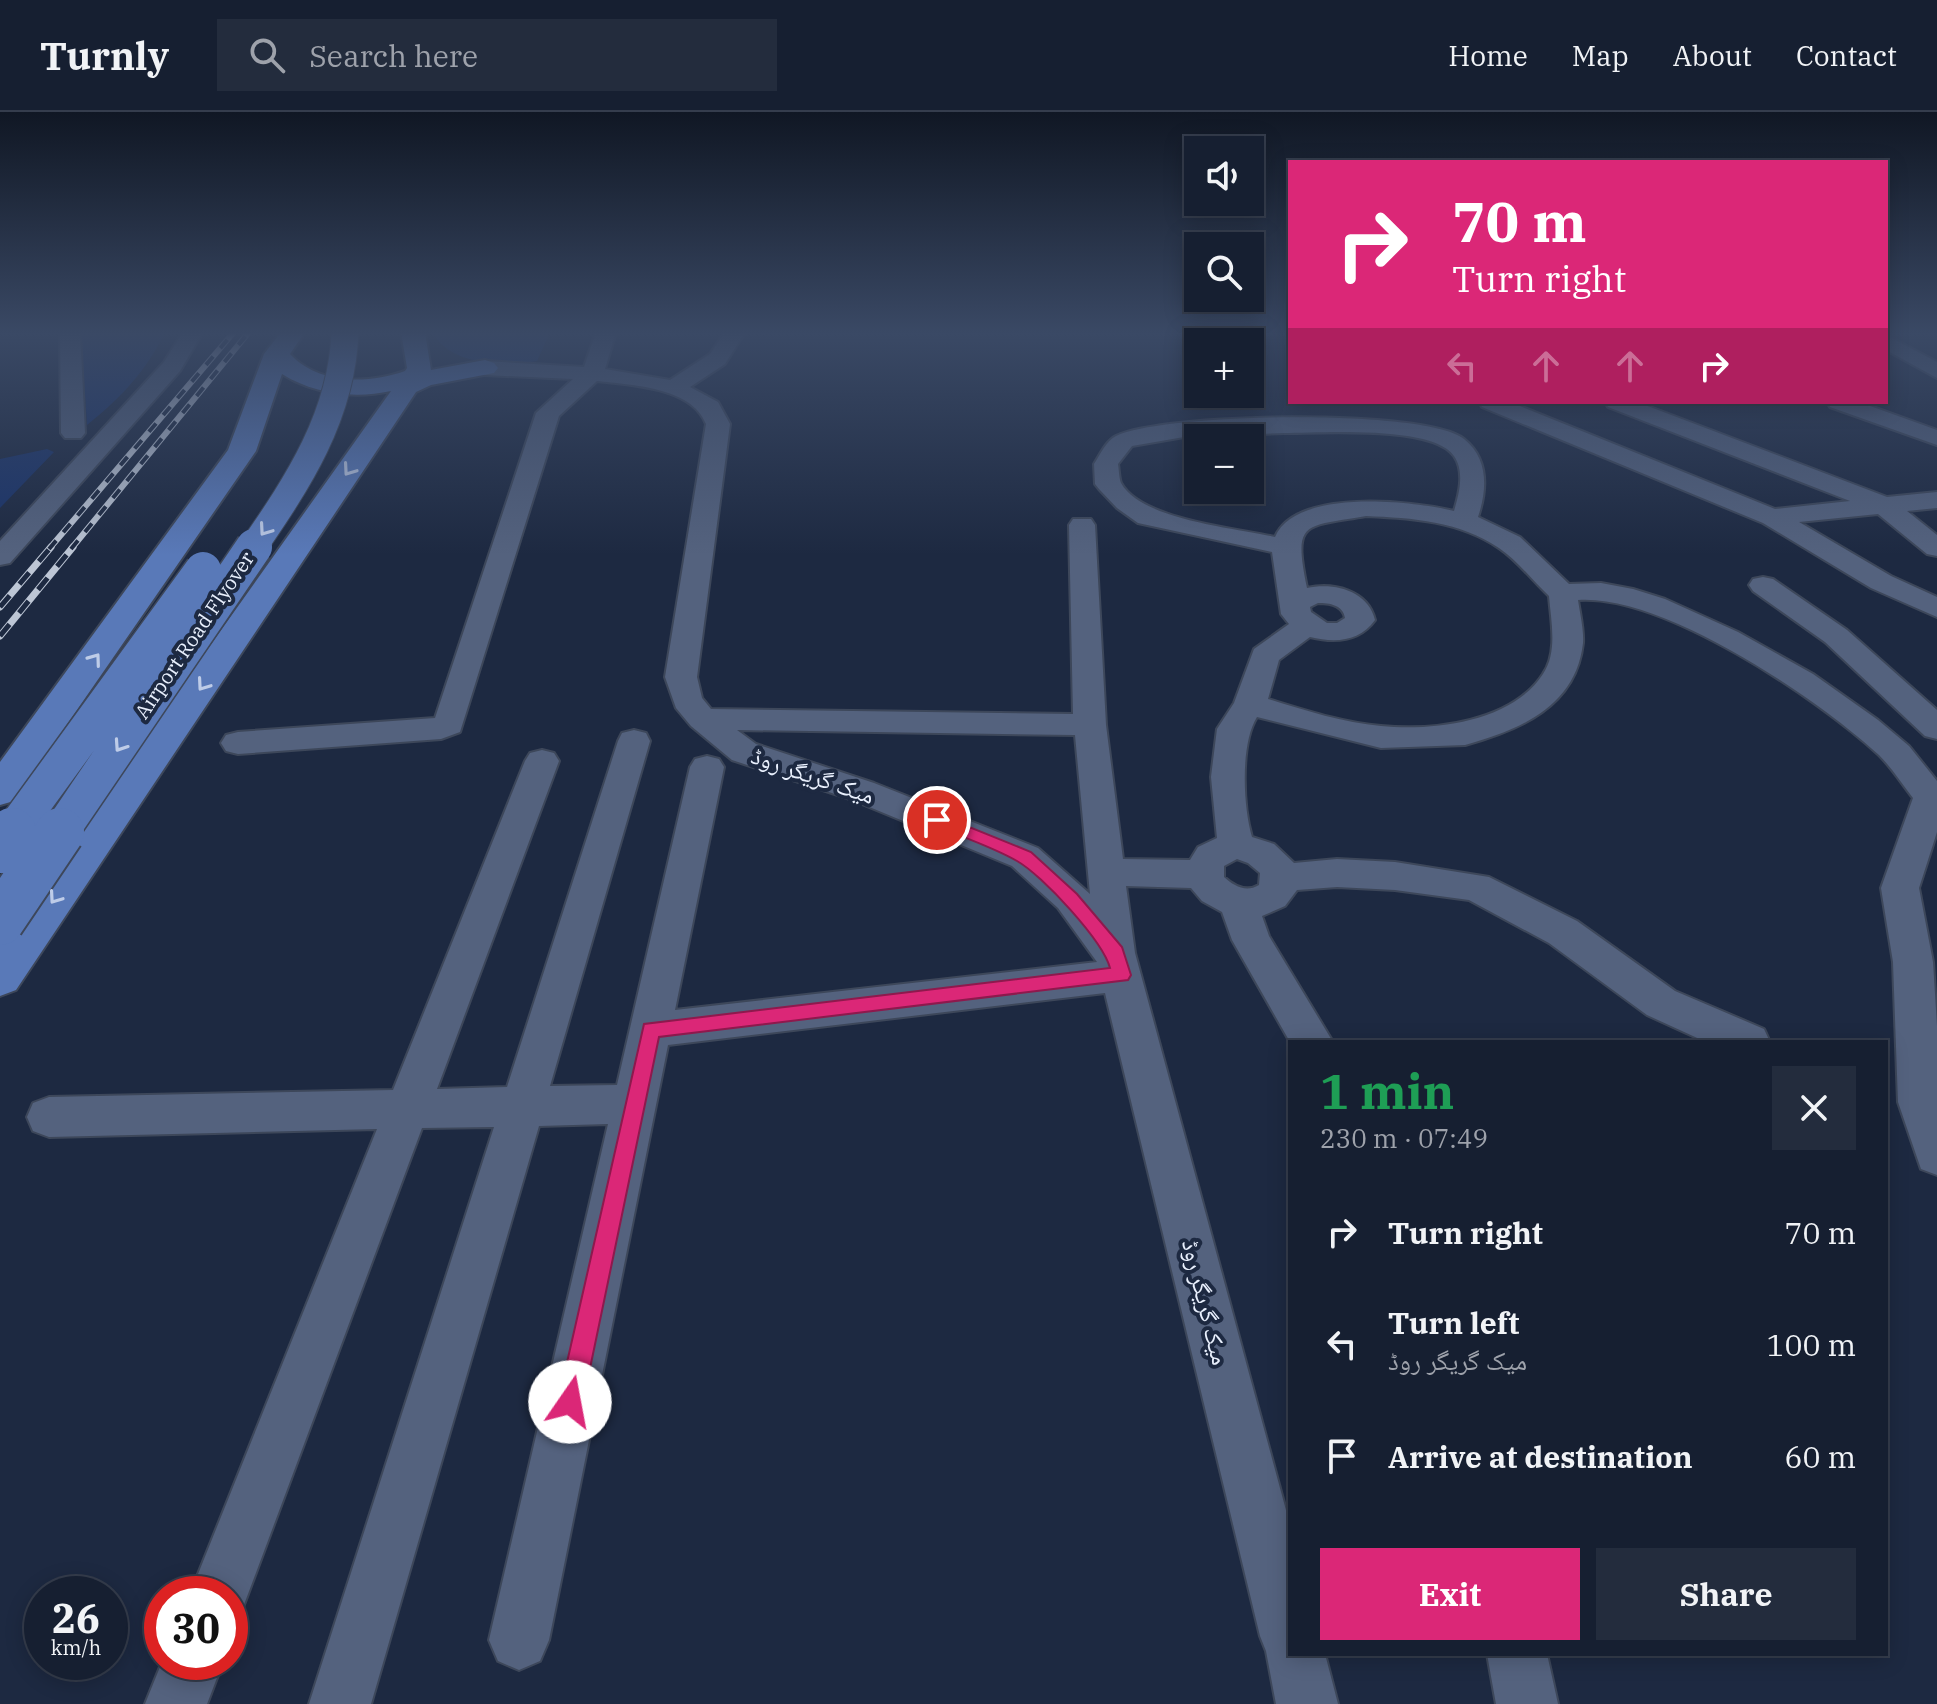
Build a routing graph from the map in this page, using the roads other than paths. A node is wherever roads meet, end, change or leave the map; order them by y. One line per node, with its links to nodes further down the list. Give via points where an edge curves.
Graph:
1 (72, 406): 12 (street)
2 (136, 406): 21 (street)
3 (260, 406): 33 (main road, one-way to 3, via 242,451)
4 (305, 406): 35 (main road, Airport Road Flyover, bridge, via 267,478)
5 (333, 406): 40 (main road, Airport Road Flyover, one-way to 40, bridge, via 298,482)
6 (383, 406): 43 (main road, one-way to 43)
7 (556, 406): 30 (street, via 548,413 449,724)
8 (710, 406): 26 (street, میک گریگر روڈ, via 718,424 681,677 687,701)
9 (1501, 406): 16 (street)
10 (1627, 406): 15 (street)
11 (1850, 406): 13 (street)
12 (73, 433)
13 (1937, 438)
14 (1937, 500): 15 (street)
15 (1883, 505): 16 (street); 20 (street)
16 (1772, 517): 24 (street, via 1881,582)
17 (1463, 521): 19 (street, via 1416,510 1344,511 1309,518 1289,533); 19 (street, via 1475,475 1466,454 1445,437 1408,428 1271,426 1163,432 1123,441 1106,464 1108,484 1147,517); 23 (street, via 1510,543)
18 (1082, 525): 27 (street)
19 (1285, 547): 25 (street, via 1301,614 1265,656)
20 (1937, 548)
21 (0, 557)
22 (1763, 585): 28 (street, via 1836,636)
23 (1563, 594): 25 (street, via 1568,642 1559,676 1527,711 1465,734 1381,737); 42 (street, via 1621,594 1656,605 1748,650 1825,697 1893,750 1931,797 1900,888)
24 (1937, 608)
25 (1250, 704): 34 (street, via 1233,729 1228,777)
26 (702, 719): 27 (street); 41 (street, میک گریگر روڈ, via 744,752 862,791 1025,857 1071,898)
27 (1090, 725): 36 (street)
28 (1937, 728)
29 (634, 741): 49 (street)
30 (238, 743)
31 (542, 761): 50 (street)
32 (707, 767): 44 (street)
33 (0, 791)
34 (1237, 846): 37 (street, via 1216,851 1204,865); 38 (street, via 1270,859)
35 (0, 849)
36 (1106, 872): 37 (street); 41 (street)
37 (1204, 874): 39 (street, via 1215,891)
38 (1281, 878): 39 (street, via 1280,887 1264,901); 46 (street, via 1337,873 1476,887 1563,932 1661,1003)
39 (1238, 903): 45 (street, via 1251,940)
40 (0, 921)
41 (1118, 964): 44 (street); 54 (street, میک گریگر روڈ)
42 (1925, 967): 47 (street)
43 (0, 977)
44 (651, 1030): 48 (street)
45 (1311, 1040)
46 (1744, 1040)
47 (1903, 1096): 52 (street)
48 (635, 1104): 49 (street); 55 (street)
49 (523, 1107): 50 (street); 60 (street)
50 (407, 1109): 51 (street); 53 (street)
51 (49, 1117)
52 (1937, 1154)
53 (226, 1576)
54 (1288, 1628)
55 (519, 1640)
56 (1295, 1656): 61 (street)
57 (1517, 1656): 62 (street)
58 (186, 1680): 59 (street)
59 (176, 1704)
60 (340, 1704)
61 (1307, 1704)
62 (1527, 1704)

